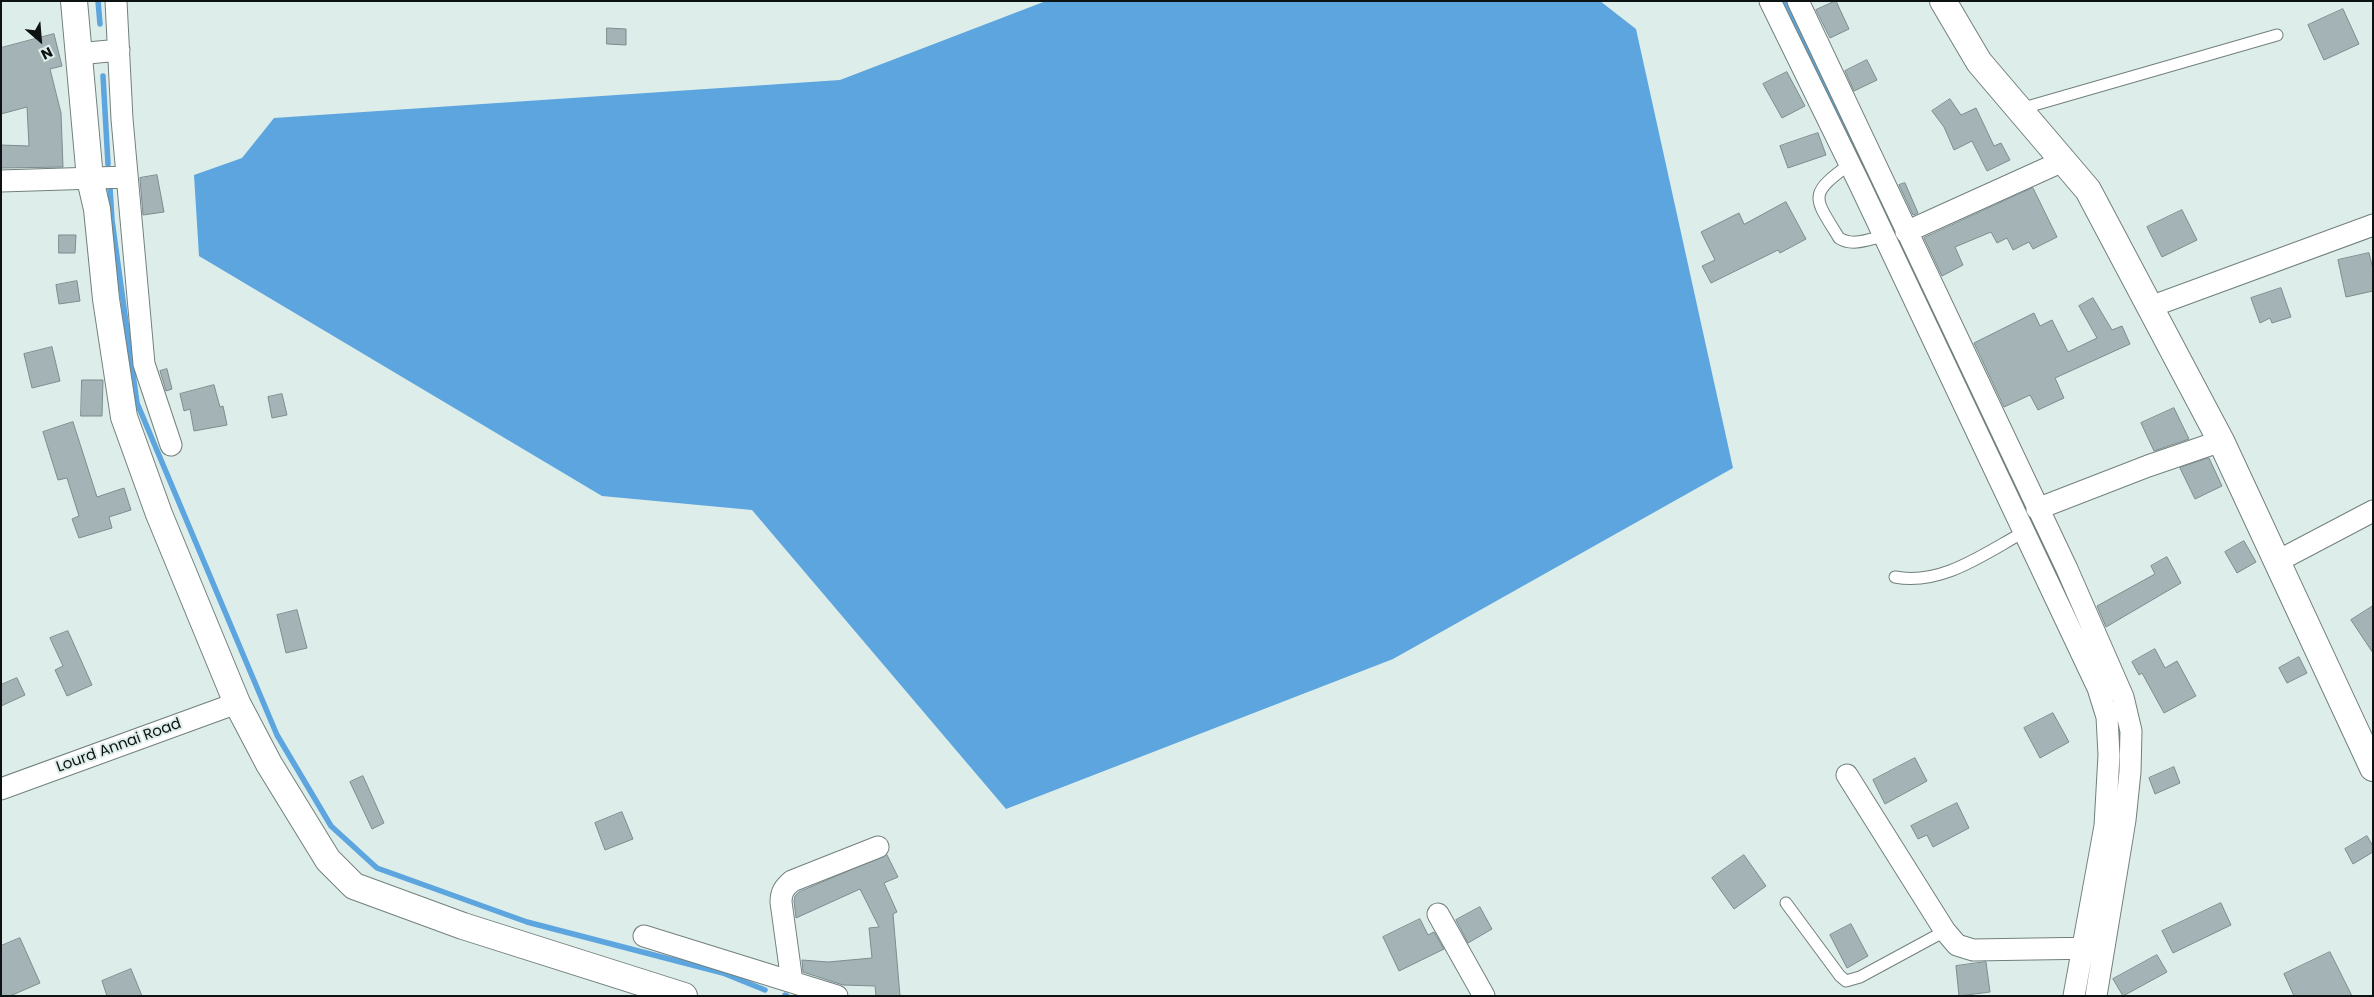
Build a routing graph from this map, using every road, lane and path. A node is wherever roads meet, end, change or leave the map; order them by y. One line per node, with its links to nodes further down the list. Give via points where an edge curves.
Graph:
1 (74, 1): 8 (street)
2 (116, 1): 7 (street)
3 (1770, 1): 11 (street)
4 (1798, 1): 16 (street)
5 (1943, 1): 9 (street, via 1979,62)
6 (2278, 35): 9 (lane)
7 (119, 50): 8 (street); 12 (street)
8 (78, 54): 13 (street)
9 (2020, 109): 10 (street)
10 (2063, 161): 16 (street); 18 (street, via 2088,190)
11 (1850, 164): 17 (street); 17 (lane, via 1824,187 1819,195 1819,205 1844,241 1856,243)
12 (127, 177): 13 (street); 20 (street, via 144,364)
13 (90, 179): 14 (street); 26 (street, via 97,209 106,299 124,417 159,514)
14 (1, 181)
15 (2373, 225): 18 (street)
16 (1905, 229): 17 (street); 21 (street)
17 (1884, 236): 23 (street)
18 (2150, 307): 19 (street)
19 (2221, 441): 21 (street); 24 (street)
20 (171, 445)
21 (2037, 509): 35 (street, via 2123,697 2130,732 2125,820)
22 (2373, 511): 24 (street)
23 (2024, 532): 25 (lane, via 1942,575 1912,580); 36 (street, via 2098,688 2107,717 2109,755 2105,826)
24 (2276, 562): 27 (street)
25 (1896, 577)
26 (237, 703): 29 (street, Lourd Annai Road); 38 (street, via 269,764 328,860 354,886 463,926)
27 (2373, 768)
28 (1847, 775): 33 (street)
29 (1, 788)
30 (878, 847): 37 (street, via 792,881 785,887 781,893)
31 (1786, 903): 33 (lane, via 1846,980 1860,977)
32 (1438, 914): 40 (street)
33 (1945, 931): 36 (street, via 1957,945 1973,950)
34 (644, 936): 37 (street)
35 (2104, 948): 36 (street); 42 (street)
36 (2082, 949): 41 (street)
37 (782, 986): 39 (street)
38 (684, 996)
39 (837, 996)
40 (1484, 996)
41 (2074, 996)
42 (2096, 996)

